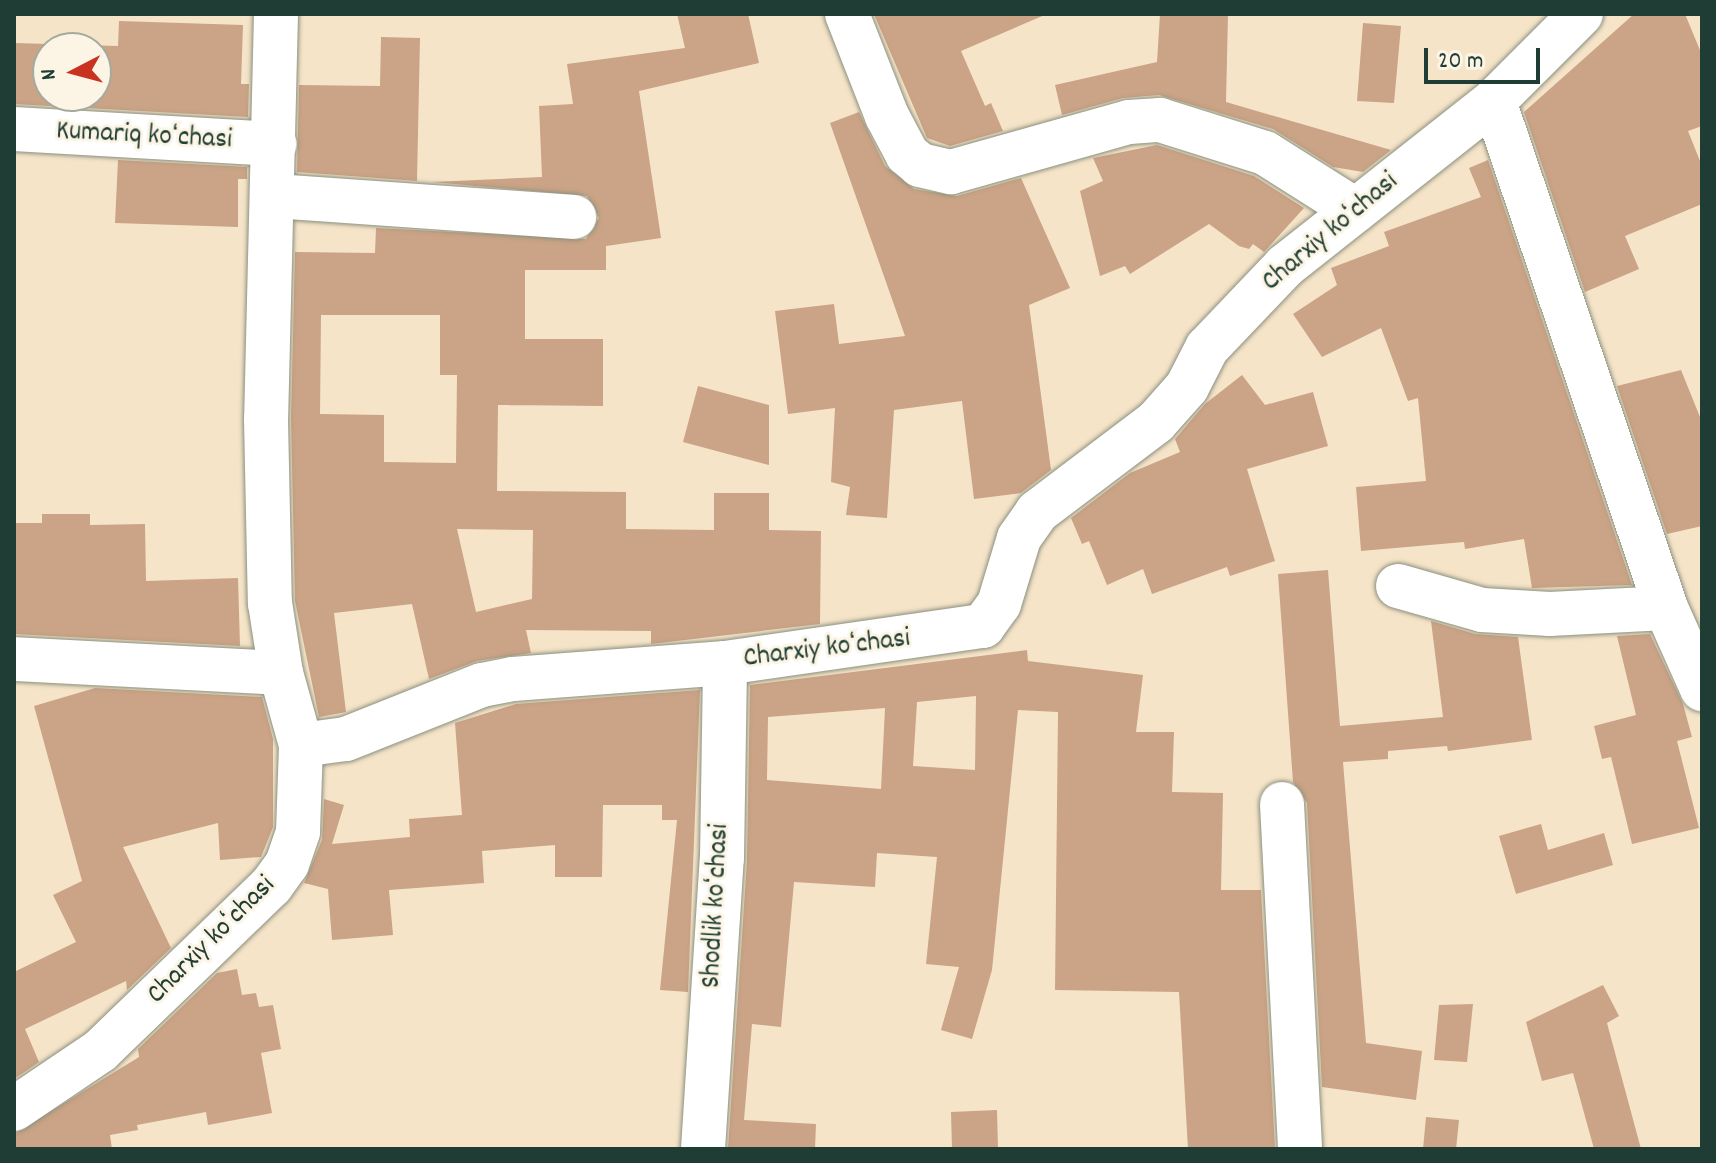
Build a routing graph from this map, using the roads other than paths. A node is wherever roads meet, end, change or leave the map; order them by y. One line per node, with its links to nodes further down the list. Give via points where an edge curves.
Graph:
1 (276, 14): 6 (street)
2 (847, 14): 8 (street, via 887,116 907,154 920,165 951,172 1129,122 1160,120 1265,153)
3 (1581, 14): 4 (street, Charxiy koʻchasi)
4 (1494, 101): 8 (street, Charxiy koʻchasi); 11 (street)
5 (14, 129): 6 (street, Kumariq koʻchasi)
6 (275, 144): 7 (street)
7 (275, 196): 9 (street); 15 (street, via 266,419 270,603)
8 (1355, 210): 13 (street, Charxiy koʻchasi, via 1285,266 1207,348 1187,387 1156,422 1028,522 999,604 983,626)
9 (574, 217)
10 (1398, 586): 11 (street, via 1482,610 1550,614)
11 (1666, 608): 14 (street)
12 (14, 659): 15 (street)
13 (725, 663): 16 (street, Charxiy koʻchasi, via 482,685 346,739); 19 (street, Shodlik koʻchasi, via 722,858)
14 (1697, 669)
15 (281, 673): 16 (street)
16 (301, 745): 18 (street, Charxiy koʻchasi, via 298,832 287,864 271,886 100,1051)
17 (1282, 804): 20 (street)
18 (14, 1109)
19 (703, 1149)
20 (1300, 1149)

